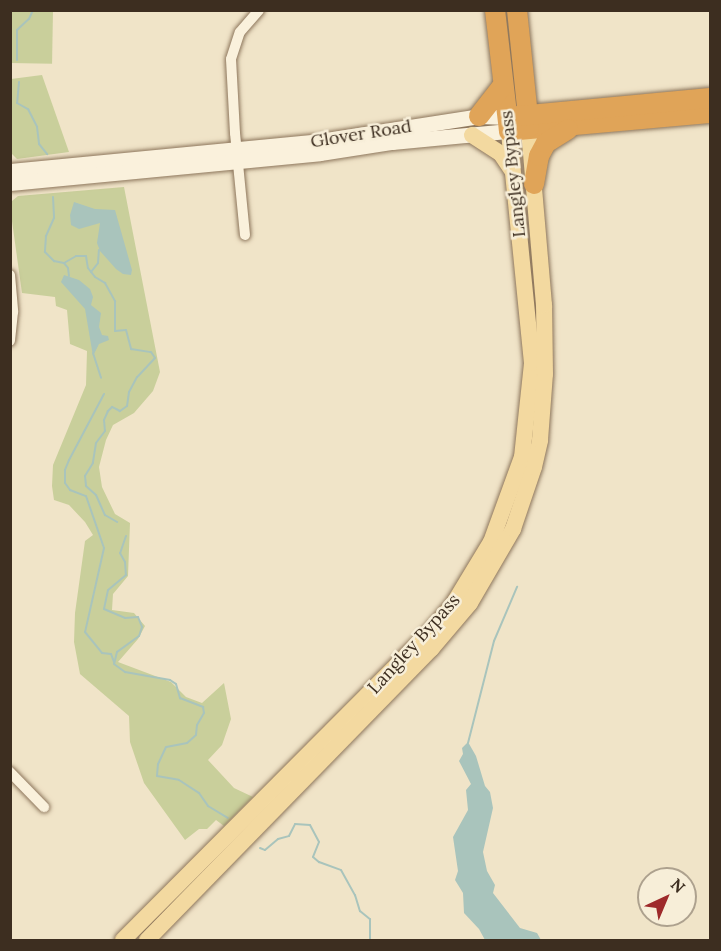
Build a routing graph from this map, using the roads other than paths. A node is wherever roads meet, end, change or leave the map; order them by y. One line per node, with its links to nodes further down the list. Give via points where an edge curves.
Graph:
1 (259, 10): 13 (street, via 240,32 231,59)
2 (517, 10): 4 (highway, Langley Bypass)
3 (492, 13): 5 (highway, Langley Bypass)
4 (523, 72): 9 (highway, via 540,99); 10 (highway, Langley Bypass)
5 (503, 85): 8 (highway); 11 (highway, Langley Bypass)
6 (711, 98): 9 (highway, Glover Road)
7 (711, 113): 9 (highway, Glover Road)
8 (479, 116): 11 (main road, Glover Road); 13 (main road, Glover Road)
9 (571, 118): 10 (highway, Glover Road); 17 (highway, via 546,143 539,156)
10 (528, 122): 11 (highway, Glover Road); 17 (main road, Langley Bypass)
11 (508, 124): 12 (main road, Glover Road); 15 (main road, Langley Bypass)
12 (472, 135): 13 (main road, Glover Road); 15 (main road, via 501,154)
13 (237, 155): 14 (main road, Glover Road); 16 (main road, Glover Road); 18 (street)
14 (10, 171)
15 (513, 173): 23 (main road, Langley Bypass, via 532,363 522,457 491,542 454,603 430,632)
16 (10, 183)
17 (534, 184): 24 (main road, Langley Bypass, via 544,305 543,410 534,467 513,529 470,603 431,650)
18 (245, 235)
19 (10, 275): 20 (street, via 14,315)
20 (10, 340)
21 (10, 772): 22 (street)
22 (44, 807)
23 (123, 940)
24 (147, 940)

